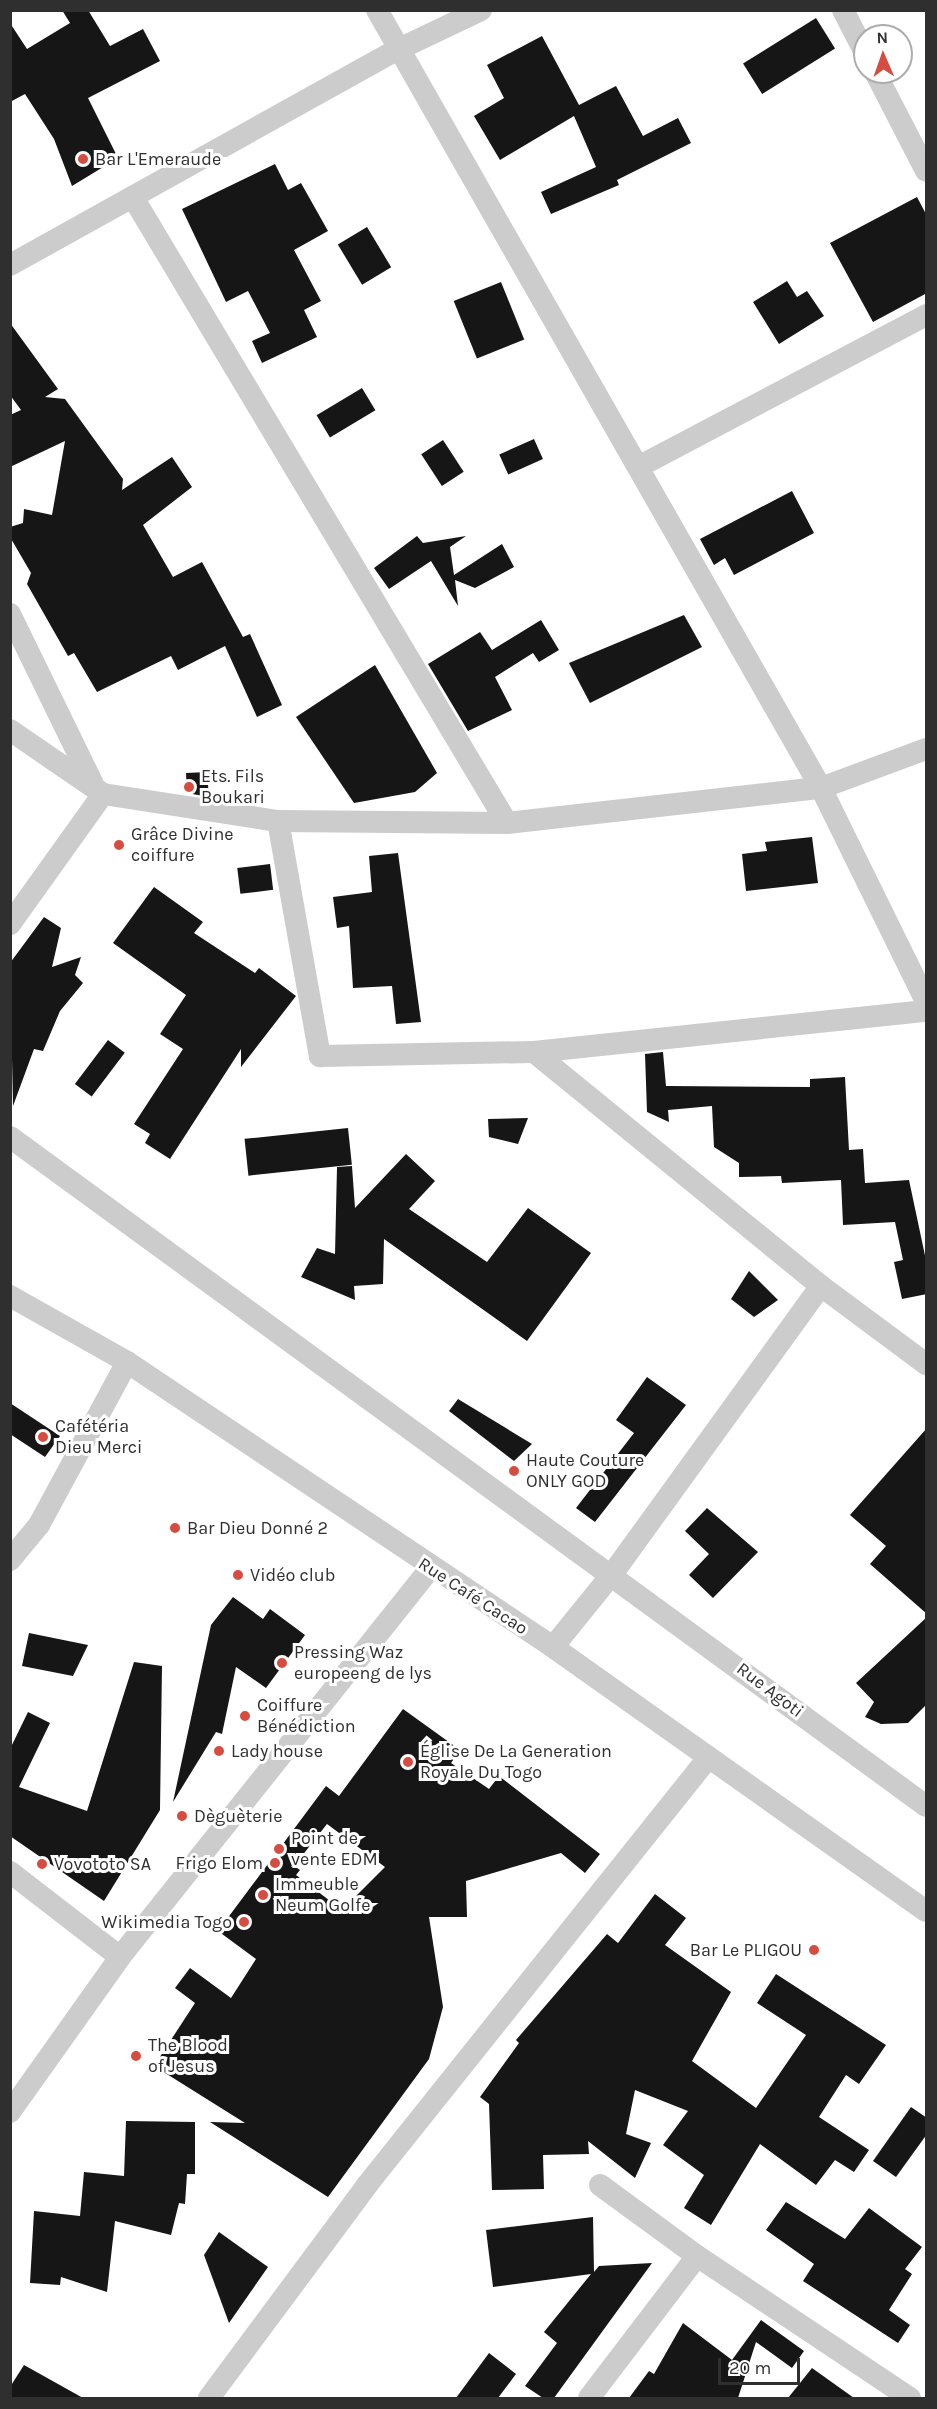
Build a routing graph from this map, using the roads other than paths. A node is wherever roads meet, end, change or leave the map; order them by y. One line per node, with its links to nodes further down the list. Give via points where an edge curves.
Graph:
1 (377, 10): 5 (street)
2 (481, 10): 5 (street)
3 (843, 10): 4 (street)
4 (853, 30)
5 (397, 50): 8 (street); 11 (street)
6 (881, 84): 7 (street)
7 (927, 171)
8 (134, 199): 9 (street); 18 (street)
9 (10, 265)
10 (927, 315): 11 (street)
11 (640, 466): 15 (street)
12 (10, 614): 16 (street)
13 (10, 730): 16 (street)
14 (927, 749): 15 (street)
15 (821, 788): 18 (street); 20 (street)
16 (98, 790): 17 (street); 19 (street)
17 (278, 821): 18 (street); 22 (street, via 320,1056)
18 (507, 823)
19 (10, 924)
20 (927, 1002)
21 (927, 1011): 22 (street)
22 (534, 1052): 24 (street)
23 (10, 1137): 30 (street, Rue Agoti)
24 (821, 1286): 26 (street); 30 (street)
25 (10, 1296): 27 (street, Rue Café Cacao)
26 (921, 1356)
27 (127, 1362): 28 (street, via 39,1525); 29 (street, Rue Café Cacao)
28 (10, 1560)
29 (430, 1569): 31 (street, Rue Café Cacao); 36 (street)
30 (613, 1573): 31 (street); 33 (street, Rue Agoti)
31 (553, 1647): 32 (street, Rue Café Cacao)
32 (708, 1758): 35 (street, Rue Café Cacao); 40 (street, via 367,2185)
33 (927, 1806)
34 (10, 1872): 36 (street)
35 (927, 1911)
36 (120, 1957): 37 (street)
37 (10, 2112)
38 (600, 2185): 39 (street)
39 (697, 2256): 41 (street); 42 (street)
40 (209, 2398)
41 (589, 2398)
42 (910, 2398)

